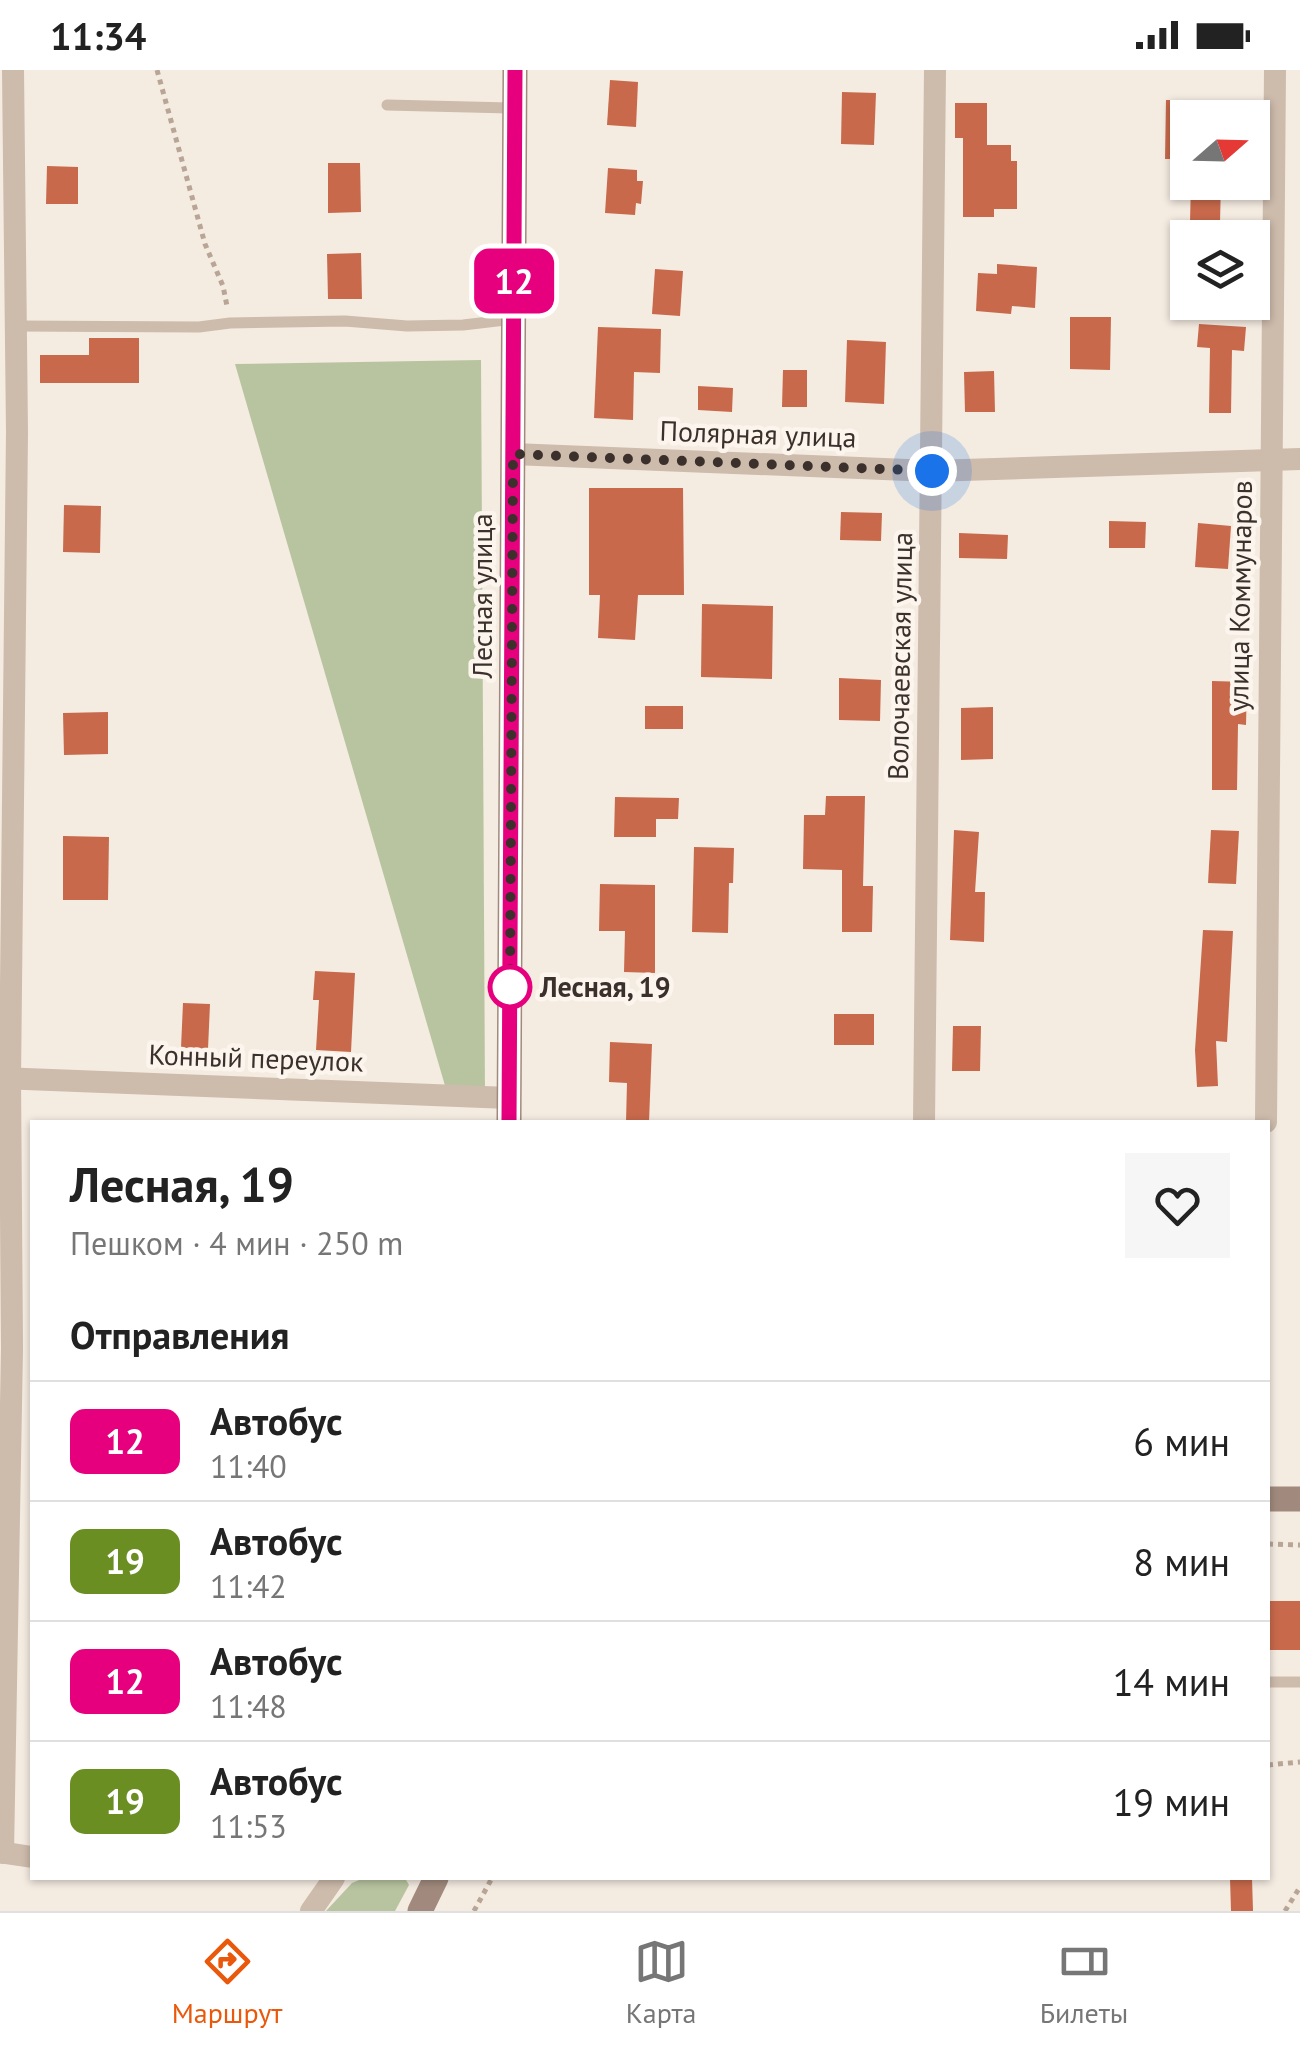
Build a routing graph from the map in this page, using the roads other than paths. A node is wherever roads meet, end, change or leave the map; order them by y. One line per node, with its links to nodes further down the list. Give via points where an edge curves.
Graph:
1 (13, 70): 8 (street)
2 (515, 70): 6 (street, Лесная улица)
3 (935, 70): 13 (street, Волочаевская улица)
4 (1275, 70): 11 (street, улица Коммунаров)
5 (387, 105): 6 (lane)
6 (514, 108): 7 (street, Лесная улица)
7 (514, 319): 8 (lane, via 406,326); 10 (street, Лесная улица)
8 (16, 326): 9 (street)
9 (8, 432): 14 (street)
10 (513, 454): 13 (street, Полярная улица); 15 (street, Лесная улица)
11 (1272, 458): 12 (street, Полярная улица); 13 (street, Полярная улица); 17 (street, улица Коммунаров)
12 (1300, 459)
13 (932, 471): 16 (street, Волочаевская улица)
14 (5, 1078): 15 (street, Конный переулок); 22 (street, via 12,1348)
15 (509, 1110)
16 (924, 1120)
17 (1266, 1120)
18 (1270, 1499): 19 (street)
19 (1300, 1499)
20 (1270, 1682): 21 (lane)
21 (1300, 1682)
22 (2, 1852): 23 (street)
23 (30, 1857)
24 (333, 1880): 26 (street)
25 (435, 1880): 27 (street)
26 (311, 1911)
27 (420, 1911)

